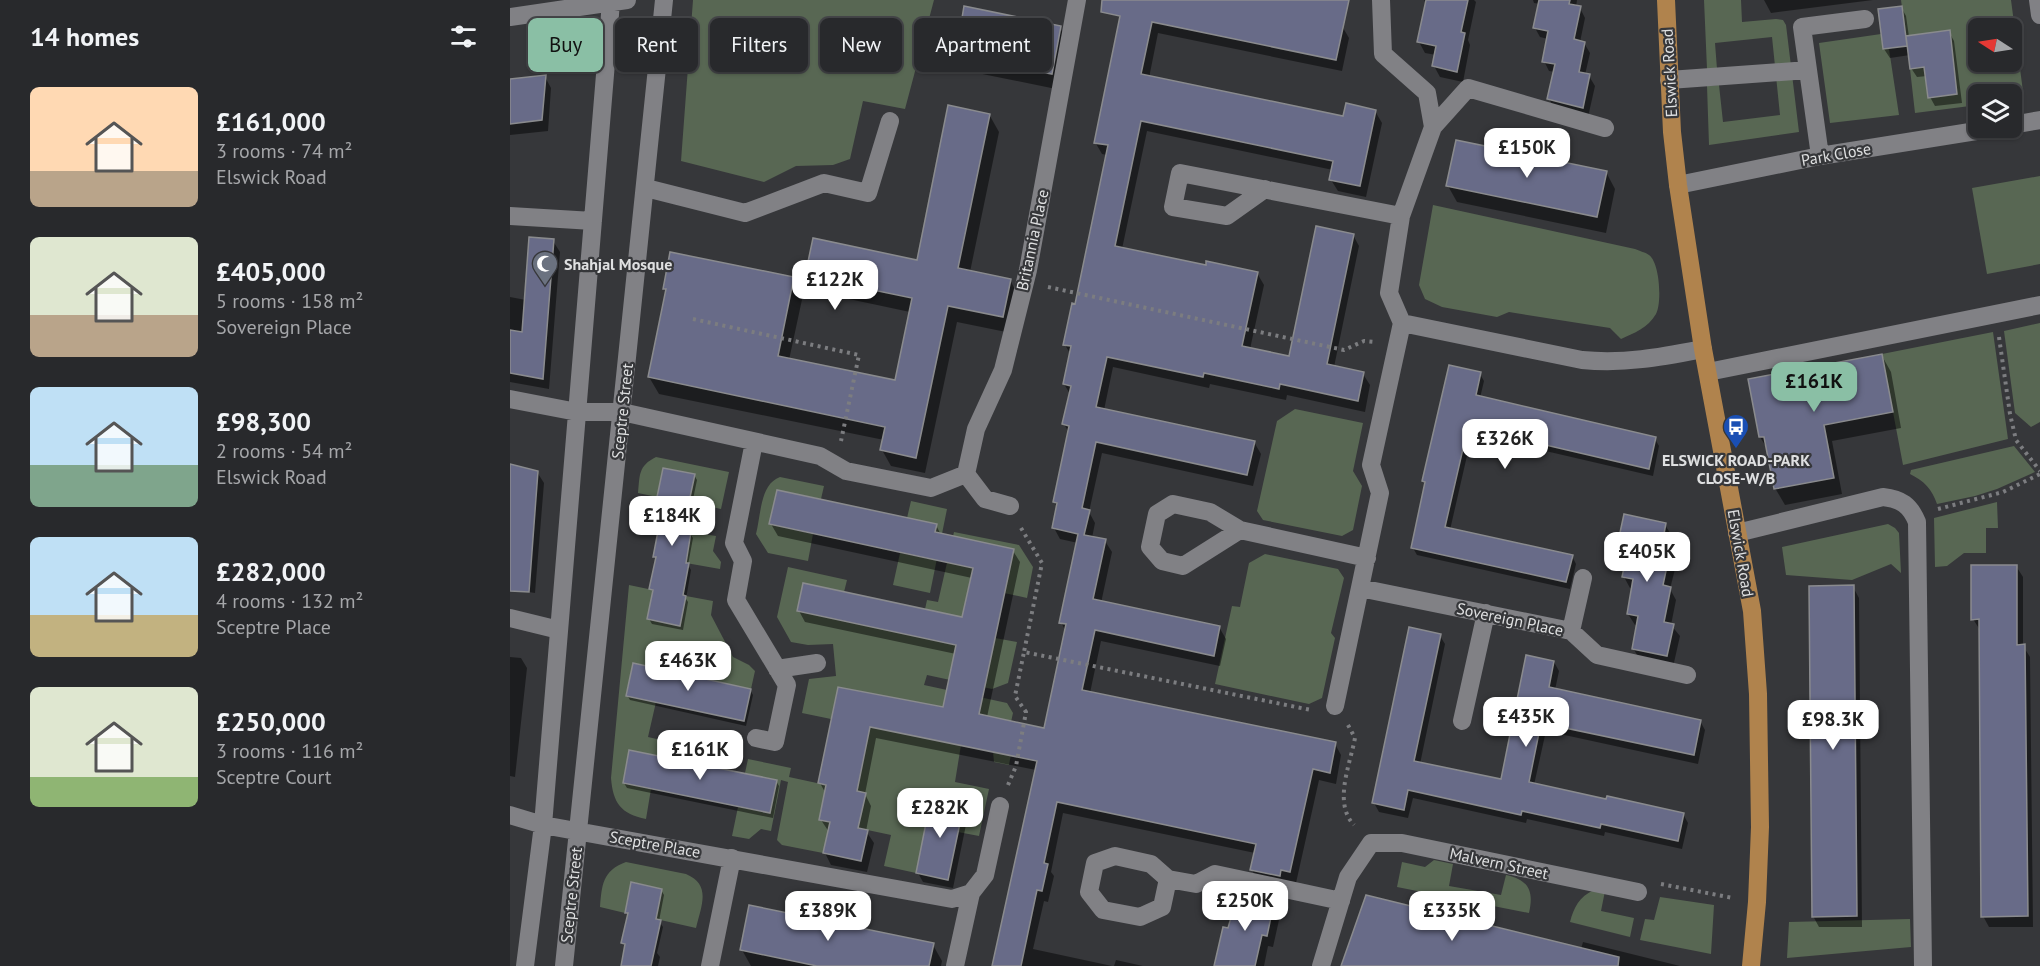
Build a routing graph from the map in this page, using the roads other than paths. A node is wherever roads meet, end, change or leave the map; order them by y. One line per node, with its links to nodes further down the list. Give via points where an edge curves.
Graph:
1 (664, 0): 18 (street, Sceptre Street)
2 (1077, 0): 31 (street, Britannia Place, via 1028,270 1003,370 976,429)
3 (1381, 0): 13 (street, via 1383,54 1427,93)
4 (1666, 0): 11 (main road, Elswick Road)
5 (2038, 0): 7 (street)
6 (619, 1): 8 (street); 22 (street)
7 (2040, 15)
8 (510, 17)
9 (1865, 19): 10 (street, via 1802,27)
10 (1808, 70): 11 (street); 16 (street)
11 (1670, 80): 17 (main road, Elswick Road)
12 (890, 121): 18 (street, via 868,193 824,183 745,213)
13 (1433, 127): 14 (street, via 1468,88); 21 (street)
14 (1605, 128)
15 (1968, 132): 16 (street, Park Close)
16 (1820, 156): 17 (street, Park Close)
17 (1678, 185): 25 (main road, Elswick Road)
18 (646, 188): 29 (street, Sceptre Street)
19 (1265, 189): 21 (street)
20 (510, 216): 22 (street)
21 (1401, 216): 24 (street, via 1389,293)
22 (593, 221): 28 (street)
23 (2040, 305): 26 (street)
24 (1402, 323): 25 (street, via 1601,362 1631,362); 35 (street, via 1371,465 1380,492)
25 (1703, 350): 26 (main road, Elswick Road)
26 (1707, 372): 34 (main road, Elswick Road)
27 (510, 399): 28 (street)
28 (577, 412): 29 (street); 40 (street)
29 (622, 412): 30 (street); 51 (street, Sceptre Street)
30 (754, 442): 31 (street, via 820,456 846,471 931,488); 43 (street, via 734,543 743,561 736,600)
31 (966, 474): 32 (street, via 985,499)
32 (1010, 506)
33 (1240, 530): 33 (street, via 1184,566 1162,561 1150,547 1158,514 1173,504 1210,512); 35 (street)
34 (1737, 533): 62 (main road, Elswick Road, via 1752,611 1758,694 1760,827); 63 (street, via 1882,497 1903,502 1912,510 1917,522)
35 (1367, 558): 37 (street)
36 (1583, 578): 41 (street)
37 (1360, 588): 38 (street, Sovereign Place); 45 (street)
38 (1486, 614): 41 (street, Sovereign Place); 46 (street)
39 (510, 618): 40 (street)
40 (559, 630): 50 (street)
41 (1572, 631): 44 (street, Sovereign Place, via 1597,655)
42 (817, 663): 43 (street)
43 (777, 669): 47 (street, via 787,685 775,742)
44 (1687, 675)
45 (1335, 706)
46 (1462, 721)
47 (756, 738)
48 (1000, 806): 54 (street, via 985,875)
49 (510, 815): 50 (street, Sceptre Place)
50 (543, 825): 51 (street, Sceptre Place); 57 (street)
51 (578, 830): 52 (street, Sceptre Place); 58 (street, Sceptre Street)
52 (732, 858): 54 (street, Sceptre Place, via 952,899); 59 (street)
53 (1168, 879): 56 (street, via 1196,884 1215,874)
54 (971, 892): 60 (street)
55 (1638, 892): 56 (street, Malvern Street, via 1402,843 1371,843 1348,878)
56 (1341, 901): 61 (street)
57 (525, 966)
58 (564, 966)
59 (710, 966)
60 (955, 966)
61 (1321, 966)
62 (1751, 966)
63 (1923, 966)

